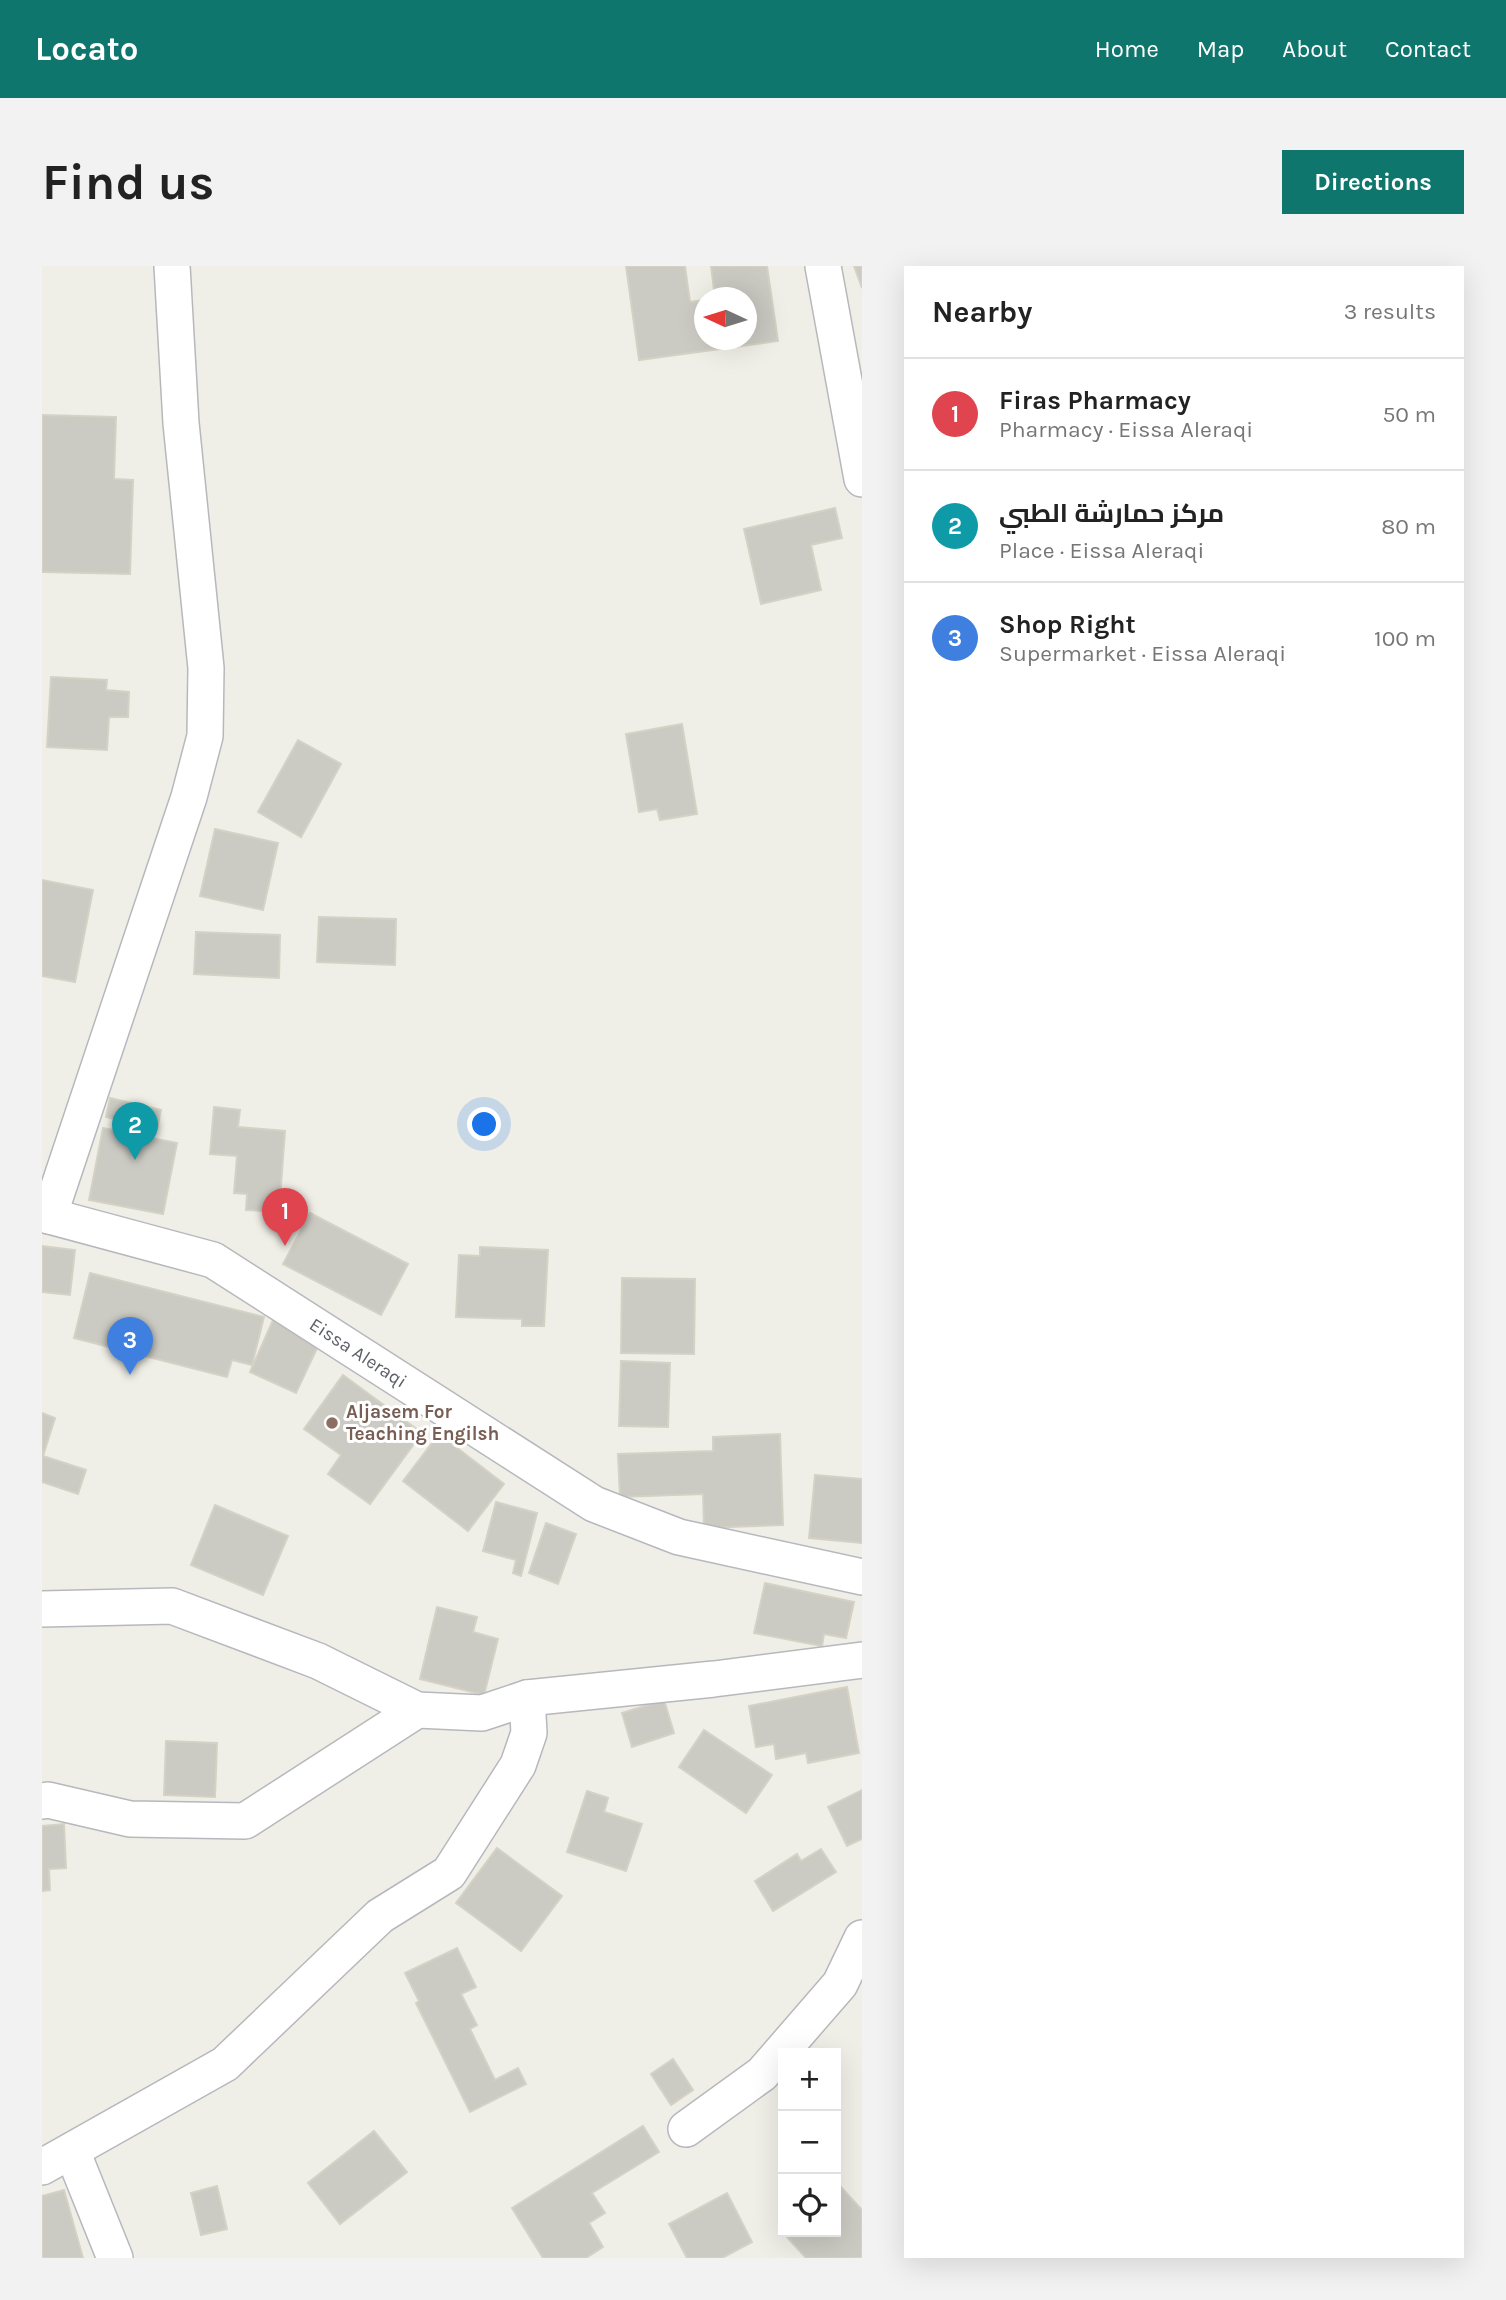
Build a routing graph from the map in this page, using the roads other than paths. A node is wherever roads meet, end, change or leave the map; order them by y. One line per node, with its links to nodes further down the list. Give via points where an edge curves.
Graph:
1 (172, 266): 4 (street, via 181,423 206,668 205,736 189,797)
2 (823, 266): 3 (street)
3 (862, 479)
4 (45, 1215): 5 (street, Eissa Aleraqi, via 213,1260 594,1504 679,1537)
5 (862, 1577)
6 (42, 1609): 9 (street, via 172,1606 318,1661)
7 (862, 1660): 8 (street)
8 (527, 1698): 9 (street, via 482,1713); 13 (street, via 529,1733 518,1765 449,1873 380,1916 225,2064)
9 (417, 1710): 10 (street, via 245,1821 130,1819)
10 (42, 1801)
11 (862, 1938): 12 (street, via 840,1984 762,2074)
12 (686, 2129)
13 (57, 2159): 14 (street)
14 (115, 2258)

